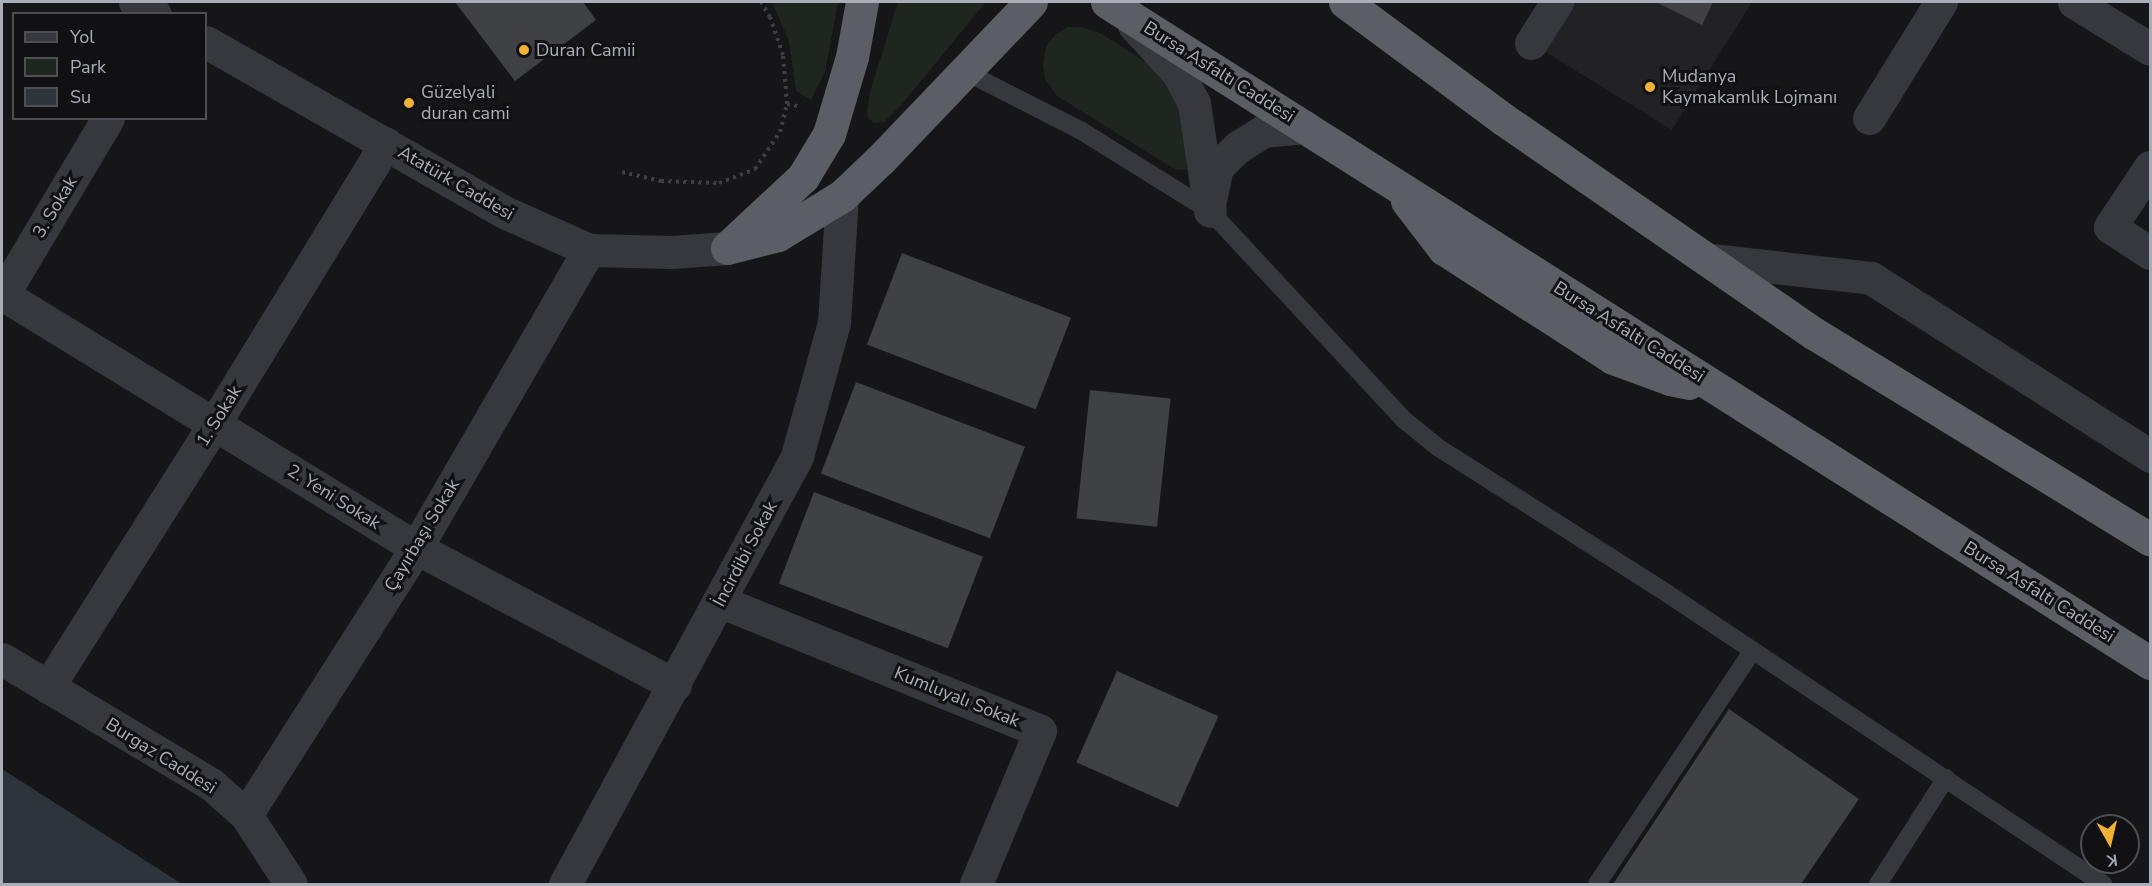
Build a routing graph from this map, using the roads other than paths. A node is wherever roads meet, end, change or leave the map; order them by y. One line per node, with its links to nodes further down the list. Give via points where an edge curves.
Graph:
1 (135, 2): 9 (street)
2 (862, 2): 21 (highway, via 852,57 829,134 802,177)
3 (1031, 2): 13 (highway)
4 (1557, 2): 11 (street)
5 (1941, 2): 14 (street)
6 (2074, 2): 12 (street)
7 (1349, 3): 24 (highway, via 1503,119)
8 (1114, 5): 16 (highway, Bursa Asfaltı Caddesi); 20 (street, via 1178,73 1194,103)
9 (152, 12)
10 (207, 43): 17 (street, Atatürk Caddesi)
11 (1531, 43)
12 (2151, 50)
13 (966, 72): 19 (highway); 20 (lane, via 1080,130)
14 (1869, 118)
15 (107, 120): 25 (street, 3. Sokak)
16 (1305, 127): 20 (street, via 1264,131 1238,147 1217,167); 33 (highway, Bursa Asfaltı Caddesi)
17 (386, 143): 22 (street, Atatürk Caddesi, via 502,211); 26 (street, 1. Sokak)
18 (2151, 167): 23 (street, via 2110,227)
19 (842, 196): 21 (highway, via 778,236); 30 (street, İncirdibi Sokak, via 834,323 798,456)
20 (1210, 211): 31 (lane, via 1404,419 1439,448)
21 (727, 248): 22 (street, Atatürk Caddesi, via 672,252)
22 (589, 250): 29 (street, Çayırbaşı Sokak)
23 (2151, 253)
24 (1711, 260): 27 (street, via 1871,278); 28 (highway, via 1815,334)
25 (2, 295): 26 (street, 2. Yeni Sokak)
26 (214, 424): 29 (street, 2. Yeni Sokak); 35 (street, 1. Sokak)
27 (2151, 456)
28 (2151, 539)
29 (416, 548): 34 (street, 2. Yeni Sokak); 37 (street, Çayırbaşı Sokak)
30 (719, 602): 34 (street, İncirdibi Sokak); 40 (street, Kumluyalı Sokak, via 1040,731)
31 (1753, 650): 36 (lane); 41 (lane)
32 (2, 659): 35 (street, Burgaz Caddesi)
33 (2151, 663)
34 (675, 685): 39 (street, İncirdibi Sokak)
35 (48, 687): 37 (street, Burgaz Caddesi, via 211,784)
36 (1946, 778): 42 (lane); 43 (lane)
37 (246, 815): 38 (street, Burgaz Caddesi)
38 (291, 885)
39 (565, 885)
40 (976, 885)
41 (1598, 885)
42 (1878, 885)
43 (2103, 885)

